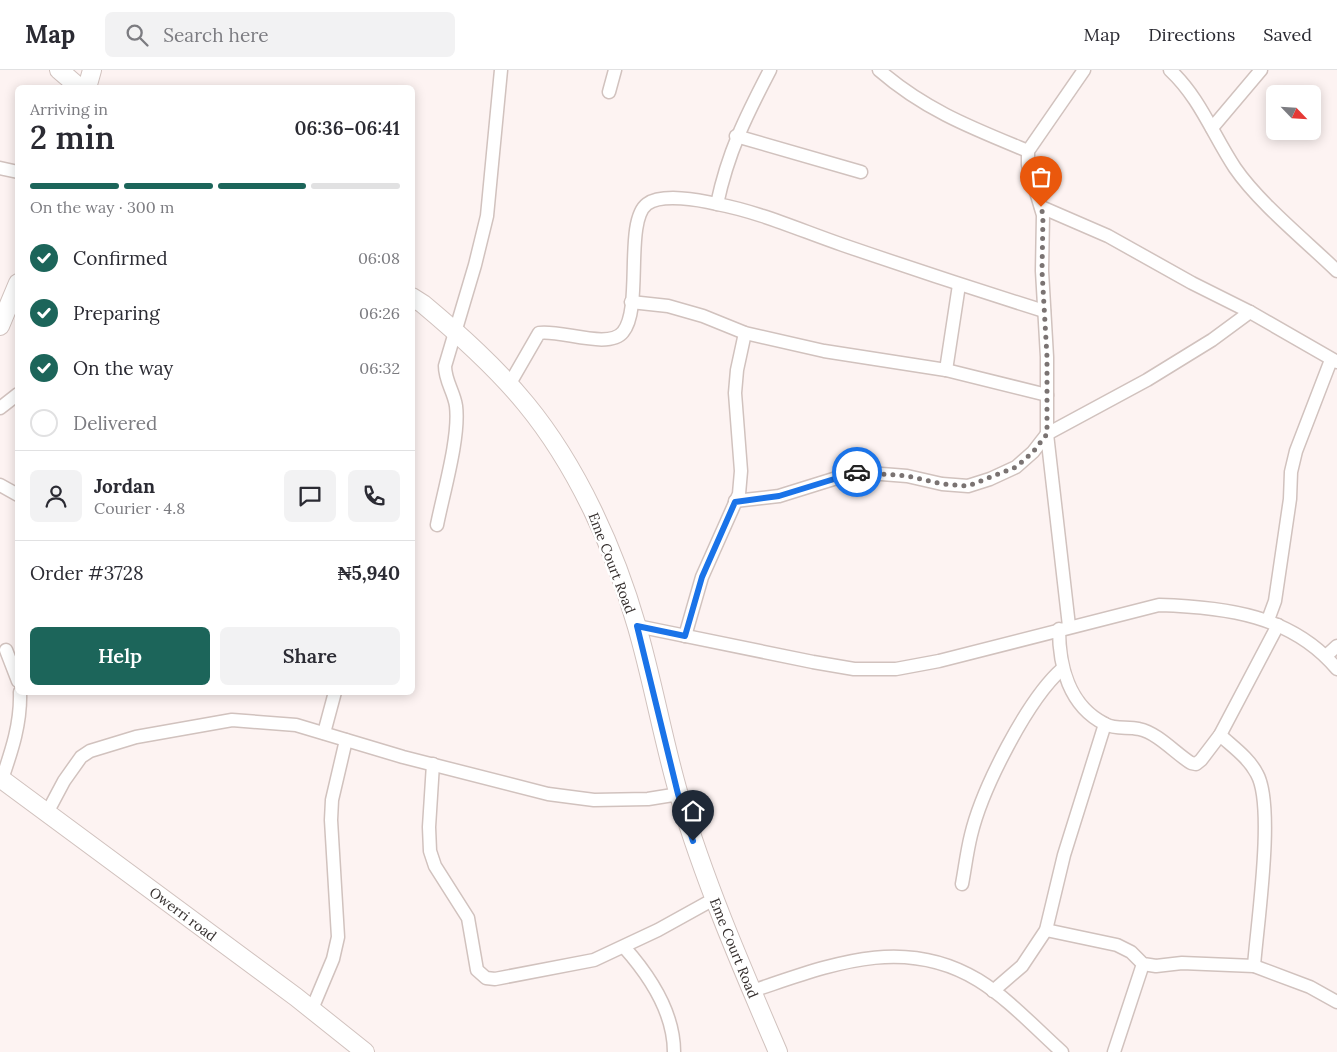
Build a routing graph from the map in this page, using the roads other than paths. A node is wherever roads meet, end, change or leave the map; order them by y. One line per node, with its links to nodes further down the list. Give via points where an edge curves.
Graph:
1 (59, 70): 10 (street)
2 (92, 70): 11 (street)
3 (502, 70): 29 (street, via 487,216)
4 (615, 70): 12 (street)
5 (770, 70): 14 (street)
6 (879, 70): 15 (street, via 904,92 931,108)
7 (1084, 70): 15 (street)
8 (1170, 70): 13 (street, via 1193,95)
9 (1261, 70): 13 (street)
10 (76, 85)
11 (88, 85)
12 (609, 92)
13 (1212, 128): 21 (street, via 1236,170)
14 (736, 136): 18 (street); 19 (street)
15 (1028, 151): 20 (street, via 1028,165)
16 (0, 168): 17 (street)
17 (15, 171)
18 (861, 172)
19 (717, 204): 22 (street); 25 (street, via 678,198 646,204 637,227)
20 (1041, 207): 26 (street); 27 (street, via 1108,236)
21 (1336, 269)
22 (959, 285): 26 (street); 32 (street)
23 (15, 289): 28 (street)
24 (415, 299): 29 (street, Eme Court Road)
25 (631, 302): 30 (street, via 668,306); 33 (street, via 627,323 622,333 613,338 593,340 548,331 538,333)
26 (1044, 311): 34 (street)
27 (1250, 312): 31 (street); 37 (street, via 1163,370)
28 (0, 326)
29 (455, 331): 33 (street, Eme Court Road); 41 (street, via 445,376 456,406 456,423)
30 (745, 333): 32 (street, via 858,357); 40 (street, via 735,393 741,471)
31 (1334, 361): 42 (street, via 1296,451 1291,472)
32 (946, 370): 34 (street)
33 (509, 385): 43 (street, Eme Court Road, via 557,448 583,493 600,527)
34 (1047, 395): 37 (street)
35 (15, 396): 36 (street)
36 (0, 408)
37 (1047, 434): 40 (street, via 1016,467 968,486 856,472 779,496); 44 (street)
38 (0, 485): 39 (street)
39 (15, 494)
40 (735, 502): 45 (street, via 702,577)
41 (437, 525)
42 (1273, 623): 44 (street, via 1218,609 1159,605); 48 (street, via 1302,638); 56 (street)
43 (637, 626): 45 (street); 60 (street, Eme Court Road)
44 (1064, 627): 45 (street, via 939,661 896,669 854,669); 49 (street)
45 (685, 636)
46 (1337, 646): 48 (street)
47 (6, 650): 51 (street)
48 (1326, 656): 50 (street)
49 (1062, 669): 54 (street, via 1073,692 1089,712); 62 (street, via 1048,680 1030,707 986,790 971,834)
50 (1337, 669)
51 (15, 673)
52 (20, 695): 59 (street, via 15,740)
53 (334, 695): 55 (street)
54 (1105, 724): 56 (street, via 1140,729 1196,764); 64 (street, via 1064,855)
55 (324, 733): 57 (street); 61 (street, via 296,725 232,720 105,745 81,757)
56 (1220, 735): 67 (street, via 1241,753 1257,774 1263,791 1265,820)
57 (346, 740): 58 (street); 72 (street, via 332,800 338,937 333,959)
58 (432, 764): 60 (street, via 548,794 594,800 648,800); 65 (street, via 430,851 434,866 468,918 478,970 486,978 569,966)
59 (1, 779): 61 (street, Owerri road)
60 (678, 794): 63 (street, Eme Court Road)
61 (47, 813): 72 (street, Owerri road)
62 (962, 884)
63 (714, 899): 65 (street); 69 (street, Eme Court Road)
64 (1046, 930): 66 (street, via 1117,945 1131,952); 70 (street, via 1022,966)
65 (624, 947): 74 (street, via 652,981 666,1013)
66 (1143, 964): 67 (street, via 1231,963); 77 (street)
67 (1254, 966): 71 (street)
68 (1337, 987): 71 (street)
69 (752, 991): 70 (street, via 843,961 876,957 916,958 948,966); 75 (street, Eme Court Road)
70 (993, 991): 76 (street)
71 (1332, 999)
72 (312, 1009): 73 (street, Owerri road)
73 (365, 1052)
74 (674, 1052)
75 (778, 1052)
76 (1062, 1052)
77 (1114, 1052)

